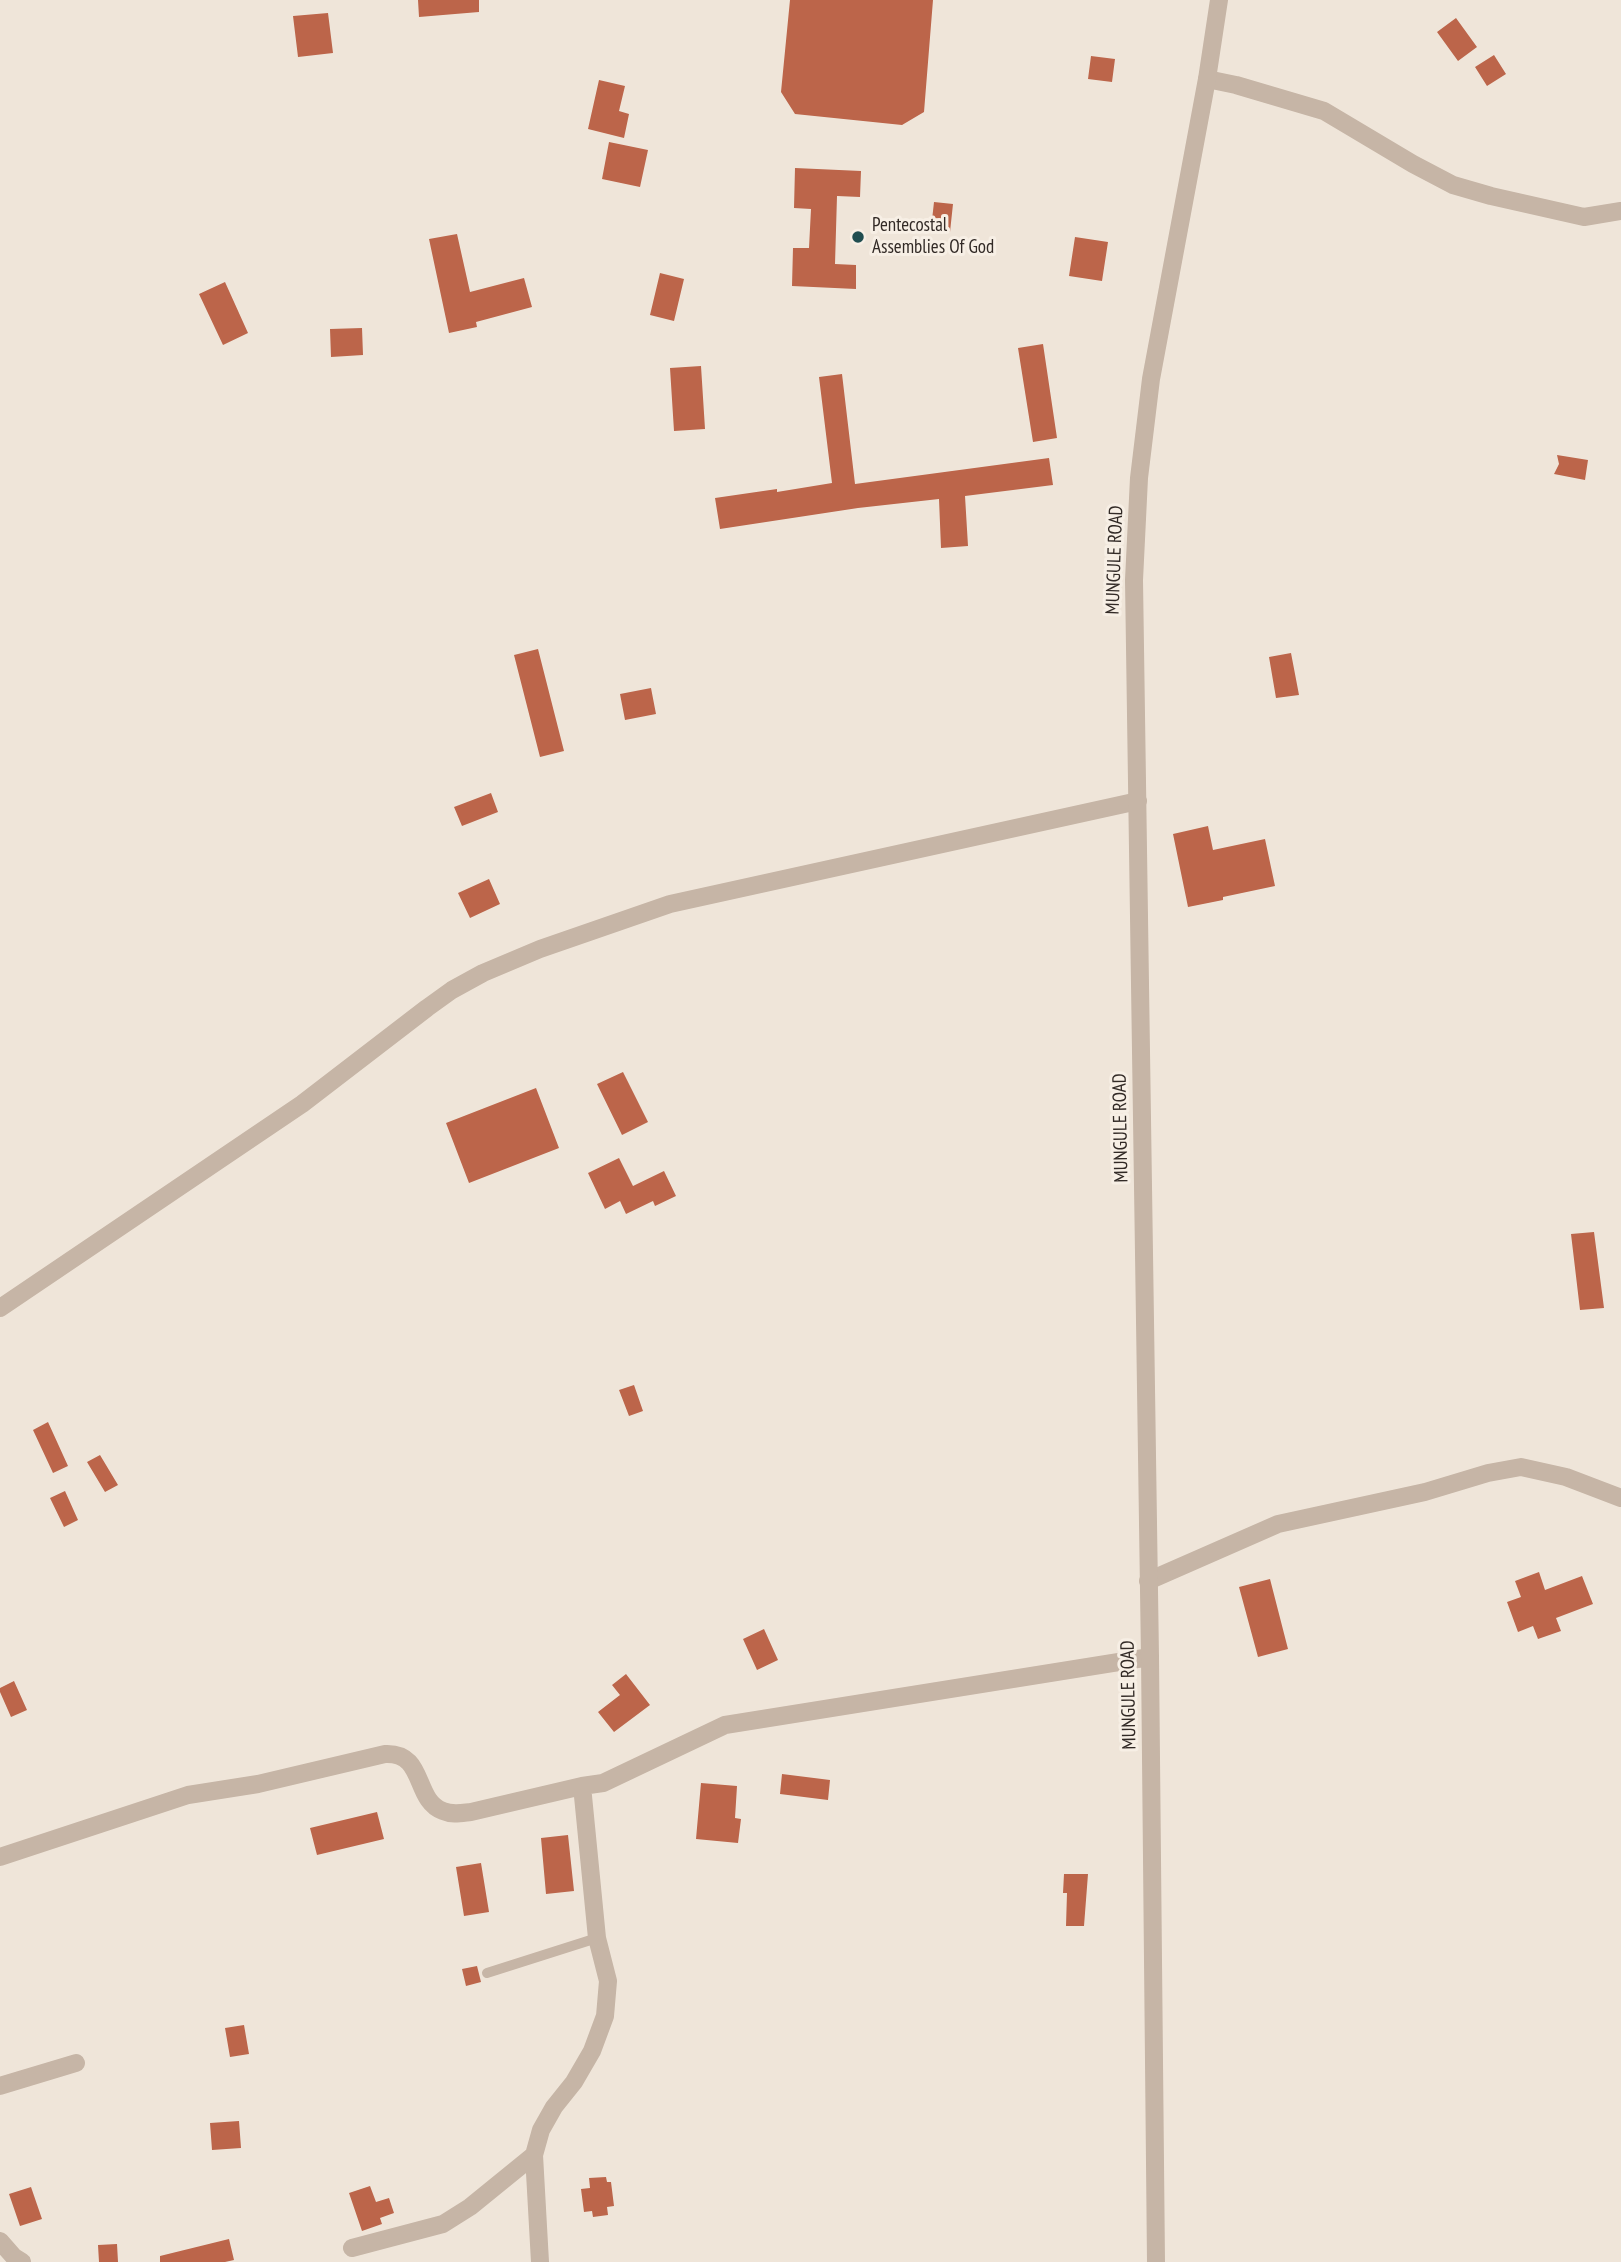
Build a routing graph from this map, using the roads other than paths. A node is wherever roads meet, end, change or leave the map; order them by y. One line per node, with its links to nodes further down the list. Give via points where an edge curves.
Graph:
1 (1219, 0): 2 (street, MUNGULE ROAD)
2 (1206, 79): 3 (street, via 1324,111 1453,185 1584,217); 4 (street, MUNGULE ROAD, via 1151,379 1139,478 1134,580)
3 (1621, 211)
4 (1138, 800): 5 (street, via 670,904 483,973 427,1008 302,1104); 7 (street, MUNGULE ROAD)
5 (0, 1308)
6 (1621, 1498): 7 (street, via 1566,1477 1521,1467 1278,1524)
7 (1147, 1581): 8 (street, MUNGULE ROAD)
8 (1150, 1657): 9 (street, via 725,1726 603,1783); 20 (street, MUNGULE ROAD)
9 (582, 1786): 10 (street, via 453,1814 440,1811 430,1801 407,1758 384,1754 188,1796); 11 (street)
10 (0, 1857)
11 (597, 1938): 12 (lane); 15 (street, via 608,1981 605,2016 593,2051 541,2130)
12 (487, 1973)
13 (76, 2063): 14 (street)
14 (0, 2086)
15 (534, 2155): 17 (street, via 443,2224); 19 (street)
16 (0, 2241): 18 (street)
17 (352, 2248)
18 (22, 2262)
19 (540, 2262)
20 (1156, 2262)

